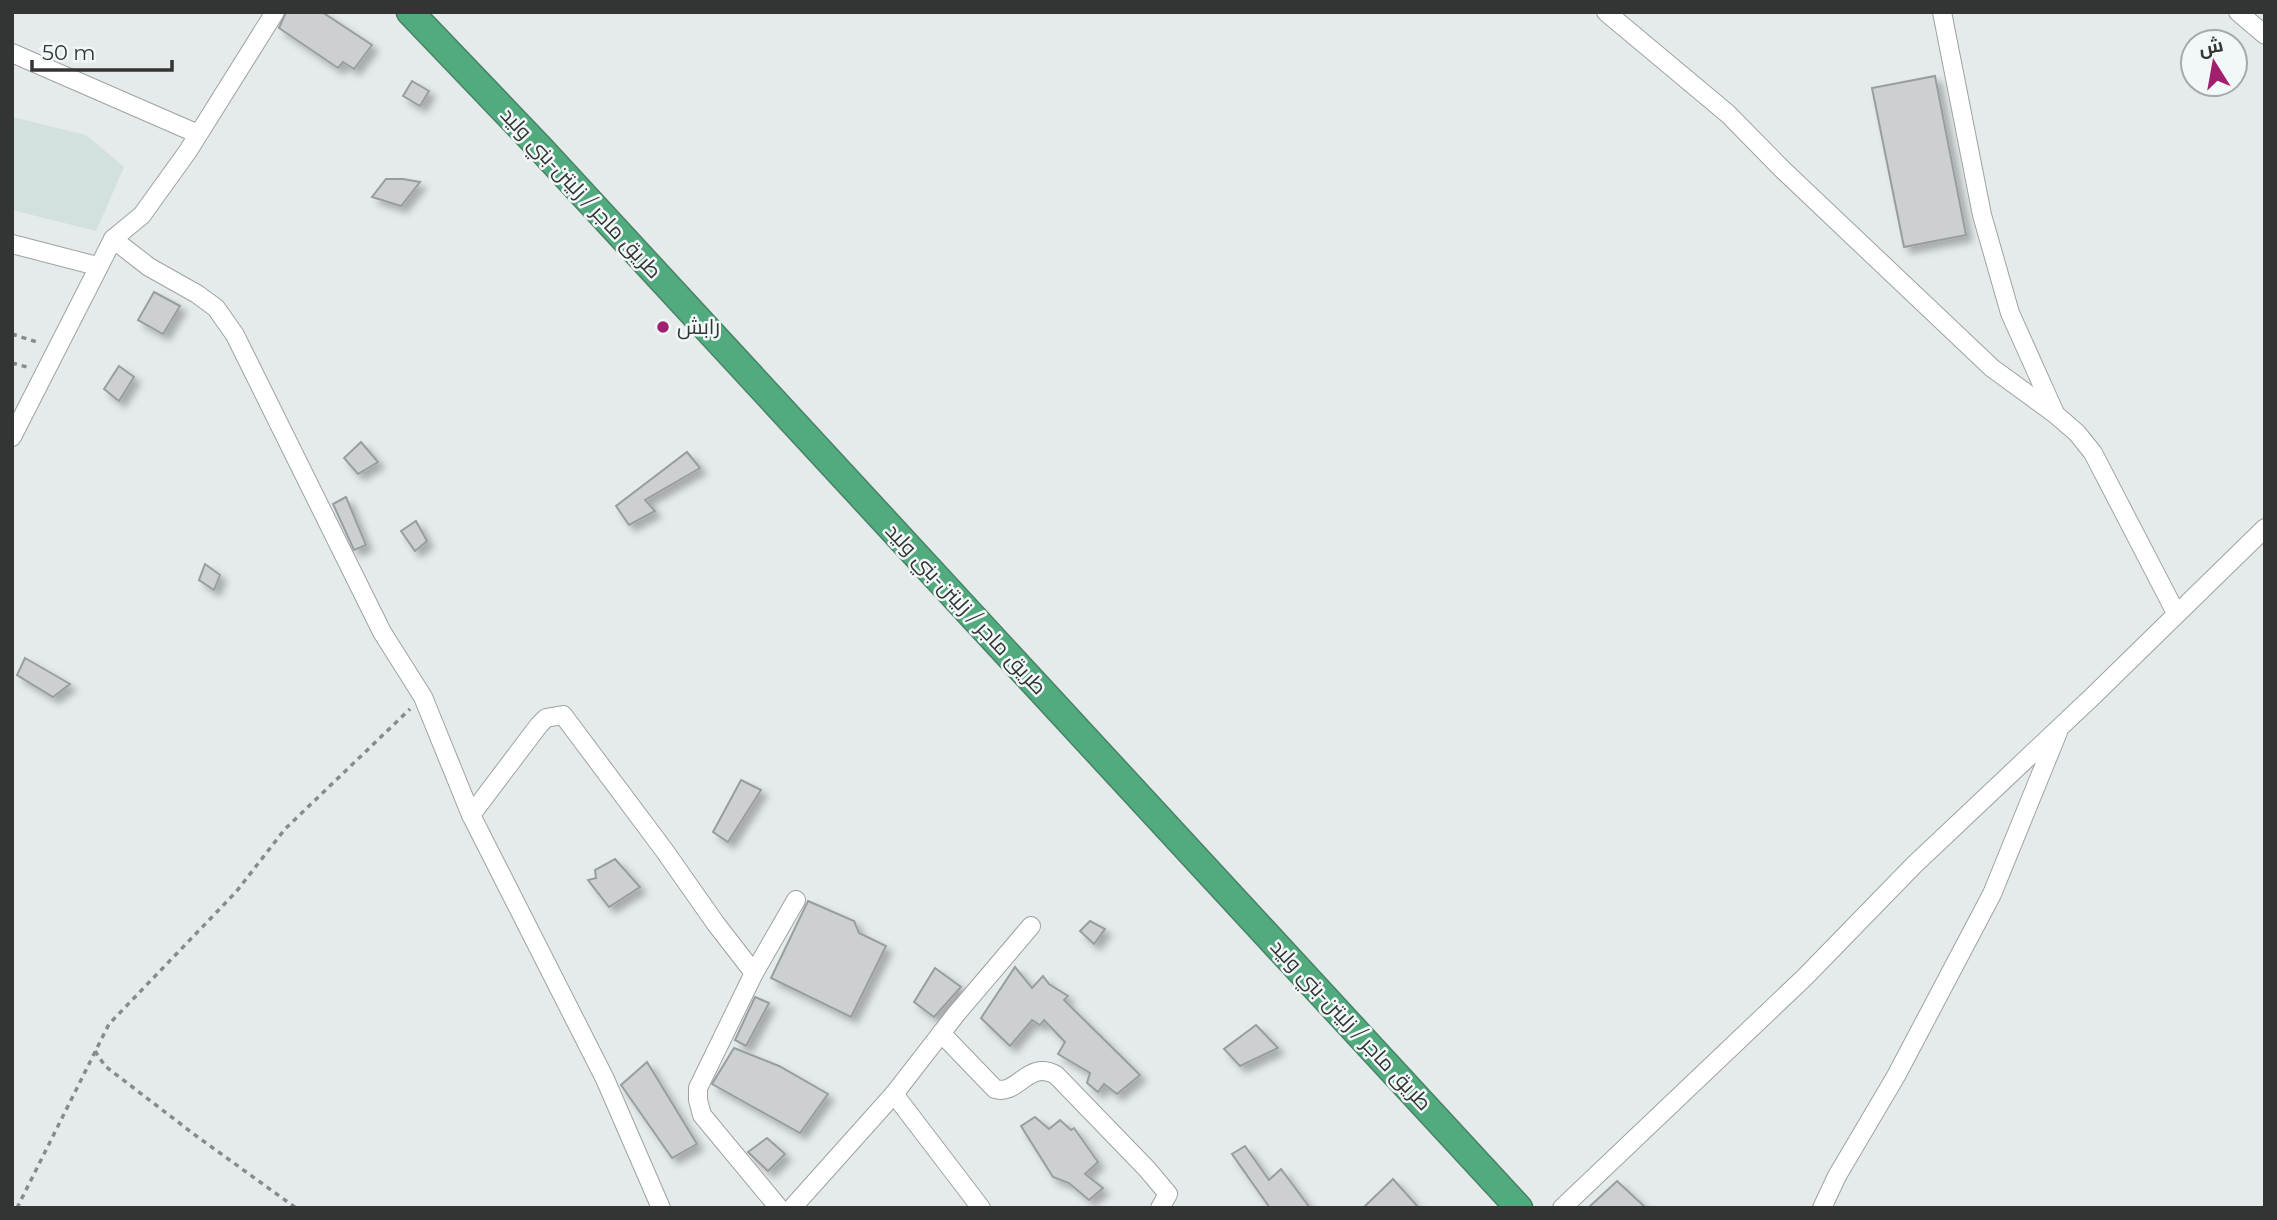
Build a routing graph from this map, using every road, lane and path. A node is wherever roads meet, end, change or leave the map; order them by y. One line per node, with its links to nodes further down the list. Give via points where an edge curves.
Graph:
1 (275, 12): 8 (street)
2 (410, 12): 34 (highway, طريق ماجر / زليتن-بني وليد)
3 (1606, 12): 14 (street, via 1728,114 1992,368)
4 (1942, 12): 14 (street, via 1982,215 2010,313)
5 (2238, 12): 6 (street)
6 (2265, 35)
7 (12, 53): 8 (street)
8 (198, 134): 9 (street, via 142,215)
9 (113, 239): 11 (street); 18 (street, via 216,308 235,335 382,632)
10 (12, 244): 11 (street)
11 (97, 266): 13 (street)
12 (12, 334): 13 (path)
13 (56, 348): 15 (street)
14 (2055, 414): 17 (street, via 2093,453)
15 (12, 437)
16 (2265, 528): 17 (street)
17 (2176, 613): 19 (street)
18 (423, 697): 20 (street); 25 (path, via 285,830 236,892 108,1024)
19 (2061, 726): 35 (street); 36 (street, via 1992,894)
20 (471, 815): 23 (street, via 539,725 546,718 563,715); 29 (street, via 605,1080)
21 (796, 900): 23 (street)
22 (1031, 926): 24 (street)
23 (754, 973): 30 (street, via 698,1088 698,1100 702,1115)
24 (942, 1033): 26 (street); 33 (street, via 1001,1091 1040,1070 1056,1075 1168,1194)
25 (95, 1051): 27 (path); 28 (path, via 105,1066)
26 (894, 1094): 31 (street); 32 (street)
27 (17, 1208)
28 (296, 1208)
29 (661, 1208)
30 (779, 1208)
31 (792, 1208)
32 (981, 1208)
33 (1160, 1208)
34 (1519, 1208)
35 (1562, 1208)
36 (1822, 1208)

